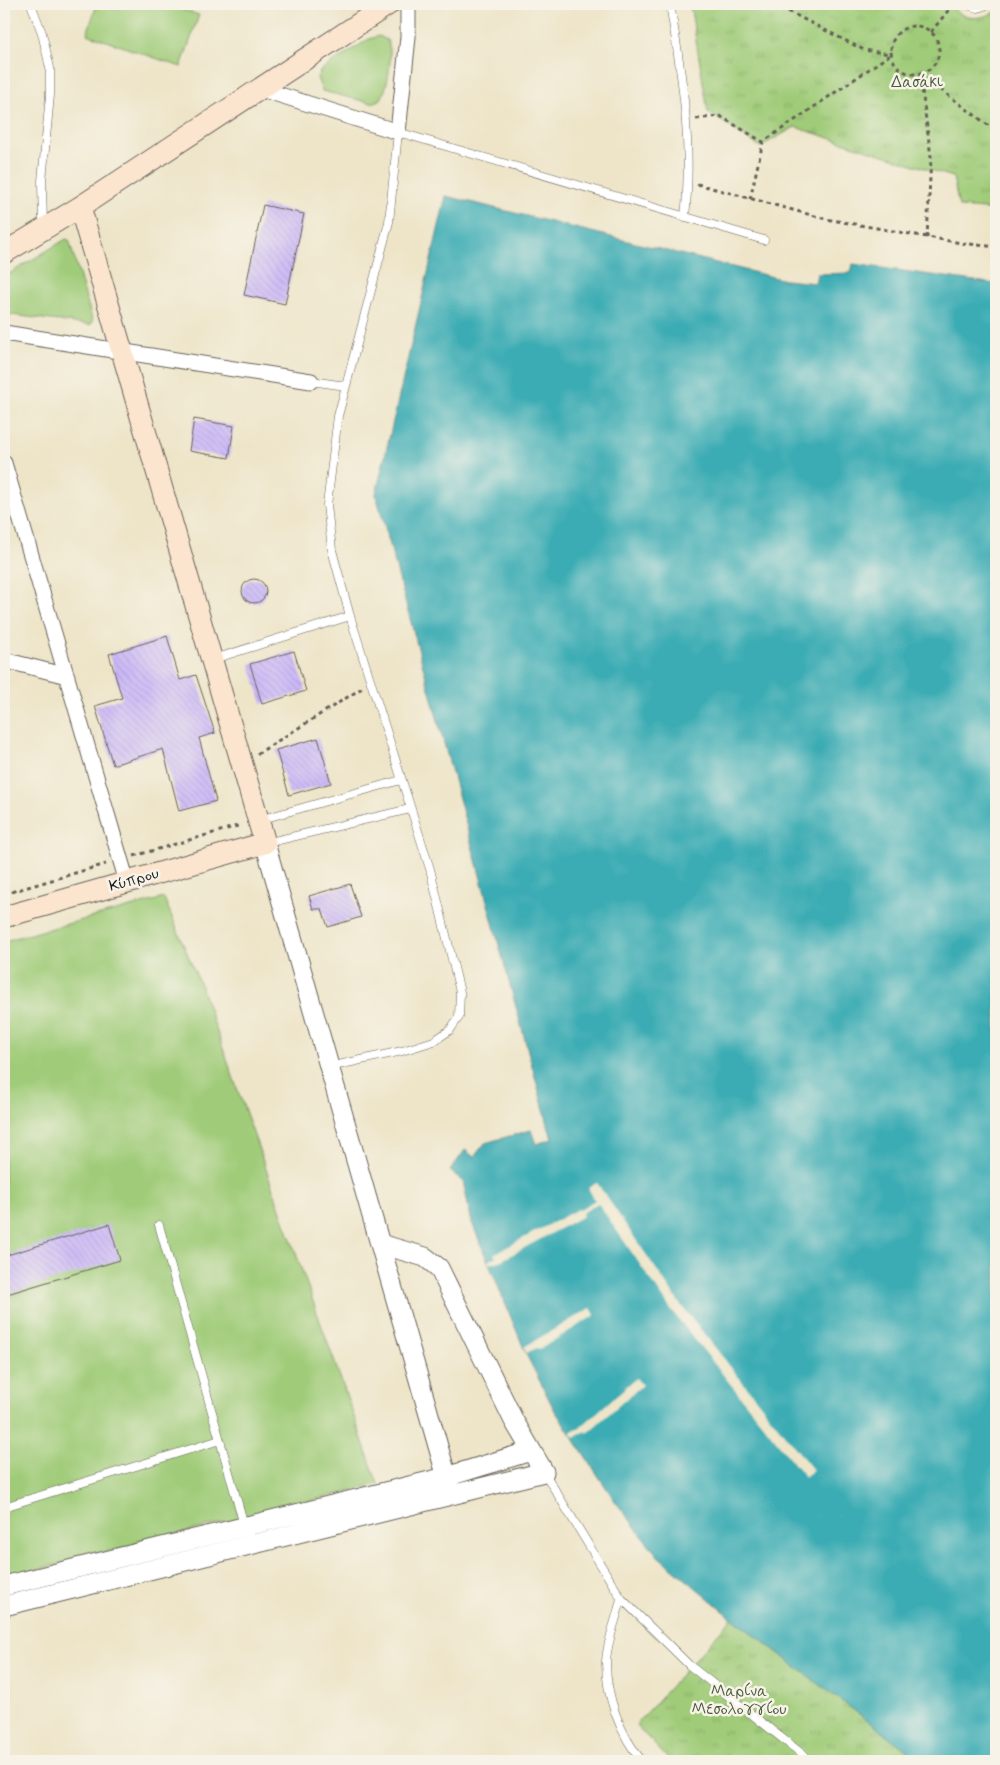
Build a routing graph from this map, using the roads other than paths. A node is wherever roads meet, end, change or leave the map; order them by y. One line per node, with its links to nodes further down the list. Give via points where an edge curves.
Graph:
1 (31, 4): 11 (lane, via 50,68 42,181)
2 (389, 4): 7 (main road)
3 (408, 4): 8 (street, via 408,37)
4 (670, 4): 10 (lane, via 687,121 689,181)
5 (962, 4): 6 (lane, via 978,8)
6 (989, 4)
7 (261, 89): 8 (street); 9 (main road)
8 (398, 132): 10 (lane); 17 (lane, via 389,222)
9 (80, 207): 11 (main road); 15 (main road)
10 (685, 217): 12 (lane)
11 (43, 229): 13 (main road)
12 (764, 240)
13 (4, 254)
14 (4, 333): 15 (street)
15 (123, 351): 16 (street); 21 (main road)
16 (311, 381): 17 (lane)
17 (346, 386): 19 (lane, via 338,416 327,505 332,550)
18 (4, 463): 22 (street)
19 (350, 616): 21 (lane); 23 (lane)
20 (4, 660): 22 (street)
21 (212, 660): 25 (main road)
22 (67, 676): 27 (street)
23 (402, 780): 24 (lane); 25 (lane)
24 (410, 809): 26 (lane); 29 (lane, via 430,870 460,992 458,1017 450,1030 434,1041)
25 (258, 820): 26 (main road)
26 (266, 843): 27 (main road, Κύπρου); 29 (street)
27 (127, 882): 28 (main road, Κύπρου)
28 (4, 917)
29 (330, 1067): 31 (street)
30 (159, 1225): 32 (lane)
31 (380, 1244): 33 (street, via 425,1257 439,1268); 35 (street)
32 (220, 1440): 37 (lane); 38 (lane)
33 (531, 1451): 34 (street); 35 (street)
34 (544, 1472): 36 (street); 40 (lane)
35 (446, 1477): 36 (street); 38 (street)
36 (452, 1495): 41 (street)
37 (4, 1508)
38 (244, 1525): 39 (street)
39 (4, 1586)
40 (621, 1598): 42 (lane, via 606,1662 611,1700 621,1728); 43 (lane, via 689,1665)
41 (4, 1606)
42 (642, 1761)
43 (811, 1761)

